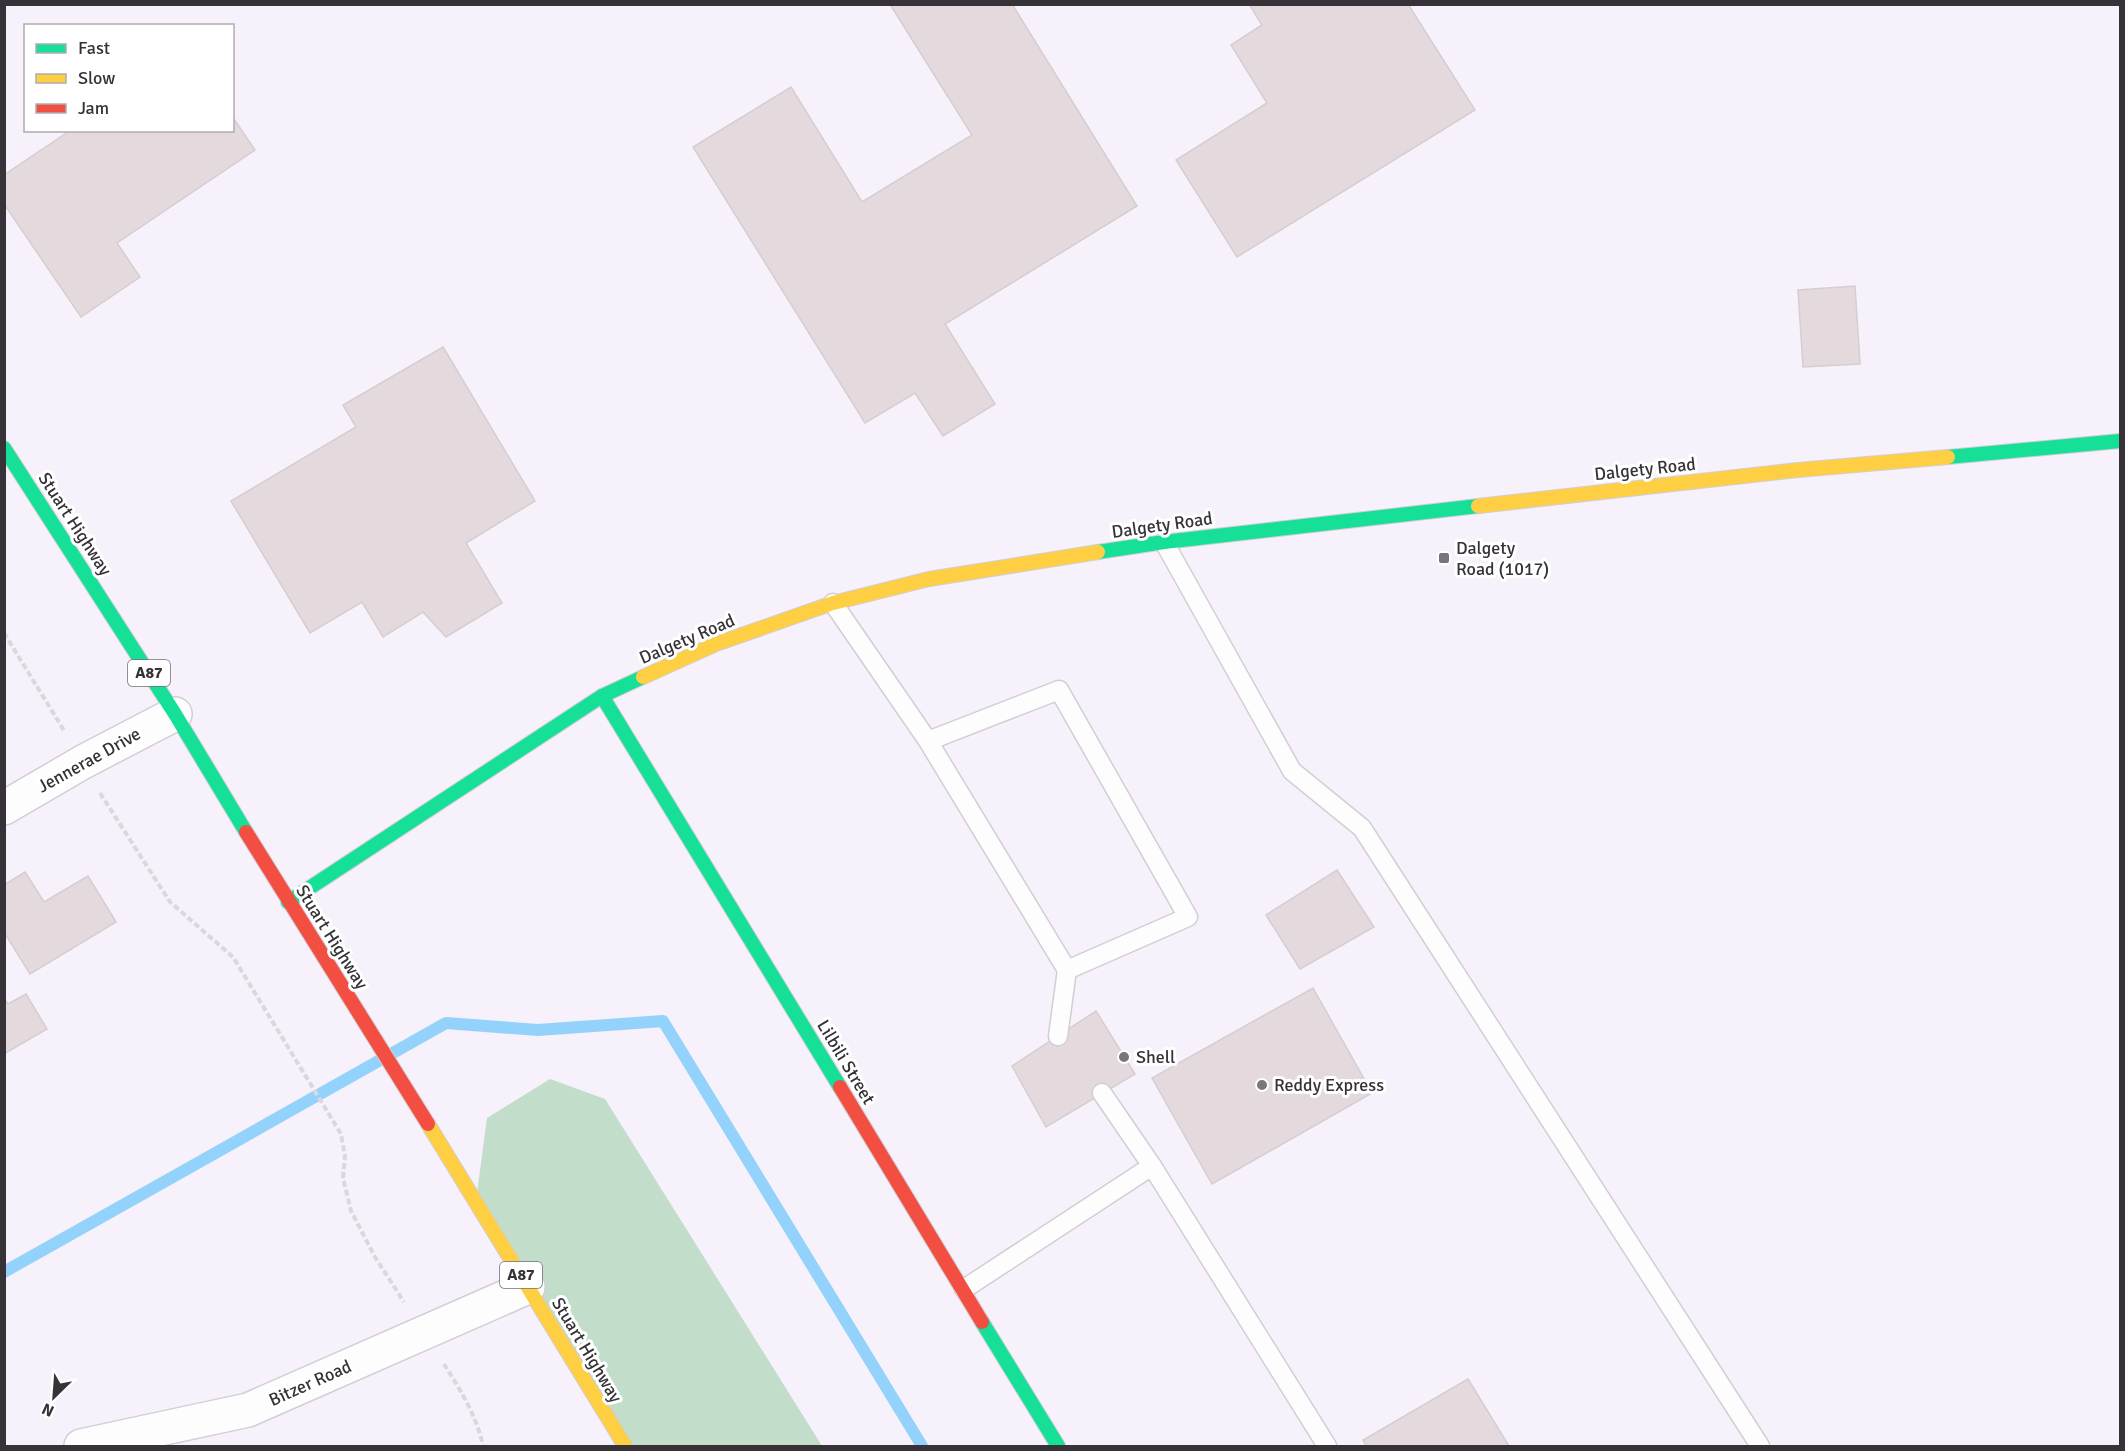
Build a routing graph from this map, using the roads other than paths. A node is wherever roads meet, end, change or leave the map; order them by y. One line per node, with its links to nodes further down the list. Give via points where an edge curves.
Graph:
1 (2121, 441): 3 (main road, Dalgety Road, via 1786,472)
2 (4, 448): 6 (main road, Stuart Highway / A87)
3 (1164, 542): 4 (main road, Dalgety Road, via 929,579); 20 (lane, via 1292,771 1362,828)
4 (833, 603): 5 (main road, Dalgety Road, via 716,644); 7 (lane)
5 (602, 696): 9 (main road, Dalgety Road); 15 (main road, Lilbili Street)
6 (175, 714): 8 (street, Jennerae Drive); 9 (main road, Stuart Highway / A87)
7 (928, 741): 10 (lane); 10 (lane, via 1059,690 1188,917)
8 (4, 808)
9 (288, 902): 14 (main road, Stuart Highway / A87)
10 (1067, 970): 11 (lane)
11 (1058, 1036)
12 (1102, 1093): 13 (lane)
13 (1152, 1166): 15 (lane); 19 (lane)
14 (528, 1287): 16 (street, Bitzer Road, via 248,1410); 17 (main road, Stuart Highway / A87)
15 (964, 1289): 18 (main road, Lilbili Street)
16 (81, 1446)
17 (625, 1446)
18 (1058, 1446)
19 (1327, 1446)
20 (1760, 1446)

